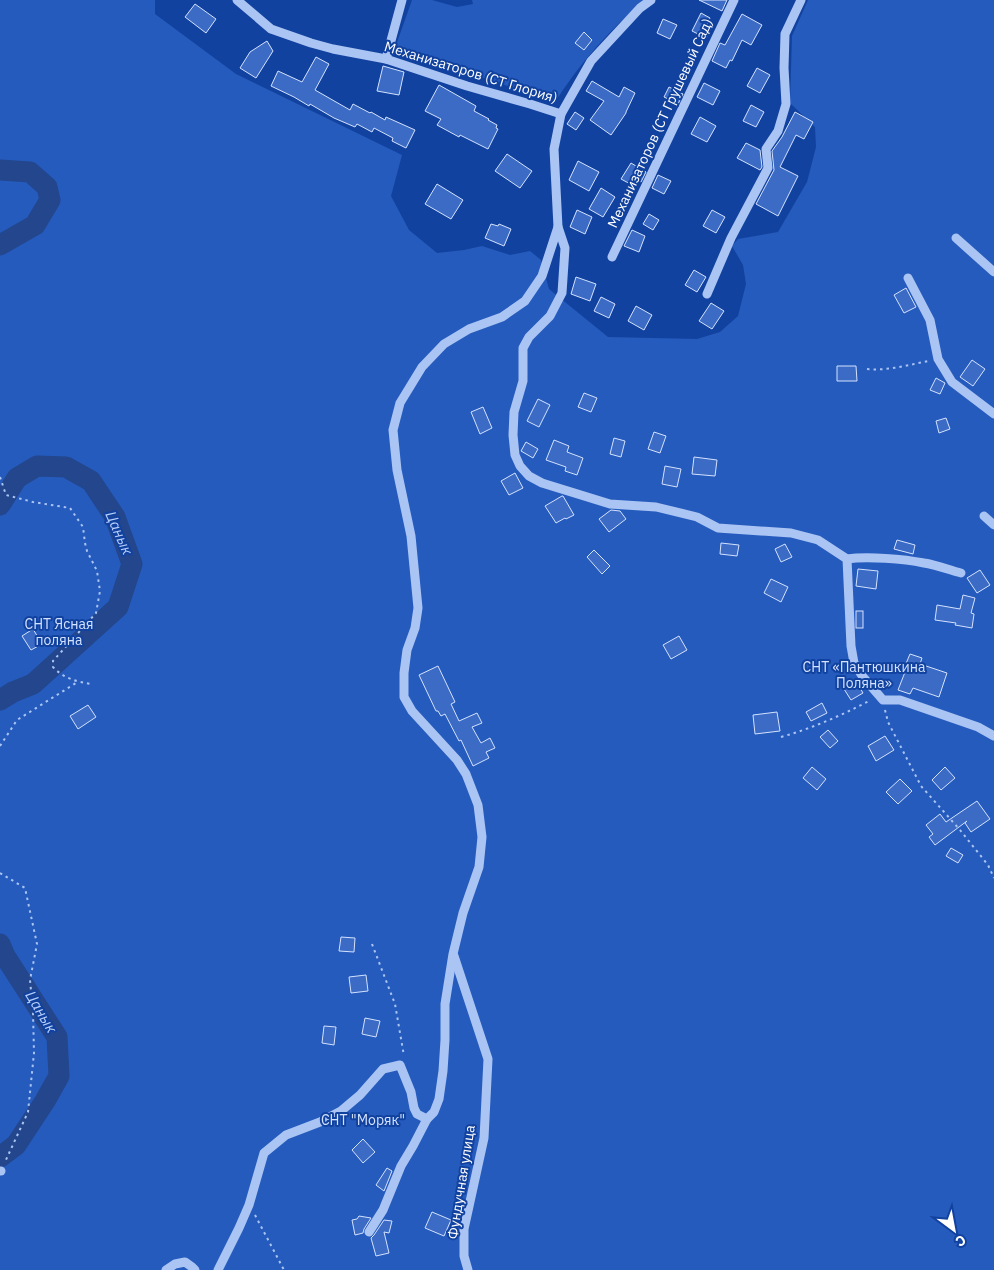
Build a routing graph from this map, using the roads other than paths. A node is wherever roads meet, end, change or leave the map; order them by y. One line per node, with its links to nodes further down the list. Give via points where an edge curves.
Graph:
1 (237, 0): 6 (street, Механизаторов (СТ Глория), via 271,29 333,49)
2 (402, 0): 6 (street)
3 (651, 0): 7 (street, via 591,61)
4 (734, 0): 10 (street, Механизаторов (СТ Грушевый Сад))
5 (801, 0): 13 (street, via 784,34 786,104 778,131 766,149 768,168 731,238)
6 (386, 58): 7 (street, Механизаторов (СТ Глория))
7 (561, 114): 8 (street, via 554,149)
8 (558, 227): 17 (street, via 565,248 562,293 550,316 529,337 523,348 523,381 514,412 513,435 514,455 520,466 542,483 610,504 656,507 697,518 718,528 791,533 818,540); 20 (street, via 542,276 525,301 502,317 470,329 444,344 422,367 404,396 393,430 397,470 412,536 418,608 407,650 404,697 412,711 466,774 478,805 482,837 479,867)
9 (956, 238): 11 (street)
10 (612, 257)
11 (994, 272)
12 (908, 278): 14 (street, via 930,320 938,359 952,382)
13 (707, 294)
14 (994, 414)
15 (984, 516): 16 (street)
16 (994, 525)
17 (847, 559): 18 (street, via 924,563); 19 (street, via 851,646 854,663 863,677 883,700 900,700 978,727)
18 (961, 573)
19 (994, 736)
20 (453, 954): 21 (street, via 444,1004 443,1071 439,1099); 26 (street, Фундучная улица, via 488,1059 484,1138 464,1229 464,1256)
21 (427, 1119): 22 (street); 25 (street, via 417,1114 400,1065 383,1069 341,1112 286,1136 264,1153 239,1228)
22 (369, 1232)
23 (166, 1270): 24 (street, via 185,1262)
24 (195, 1270)
25 (218, 1270)
26 (468, 1270)

